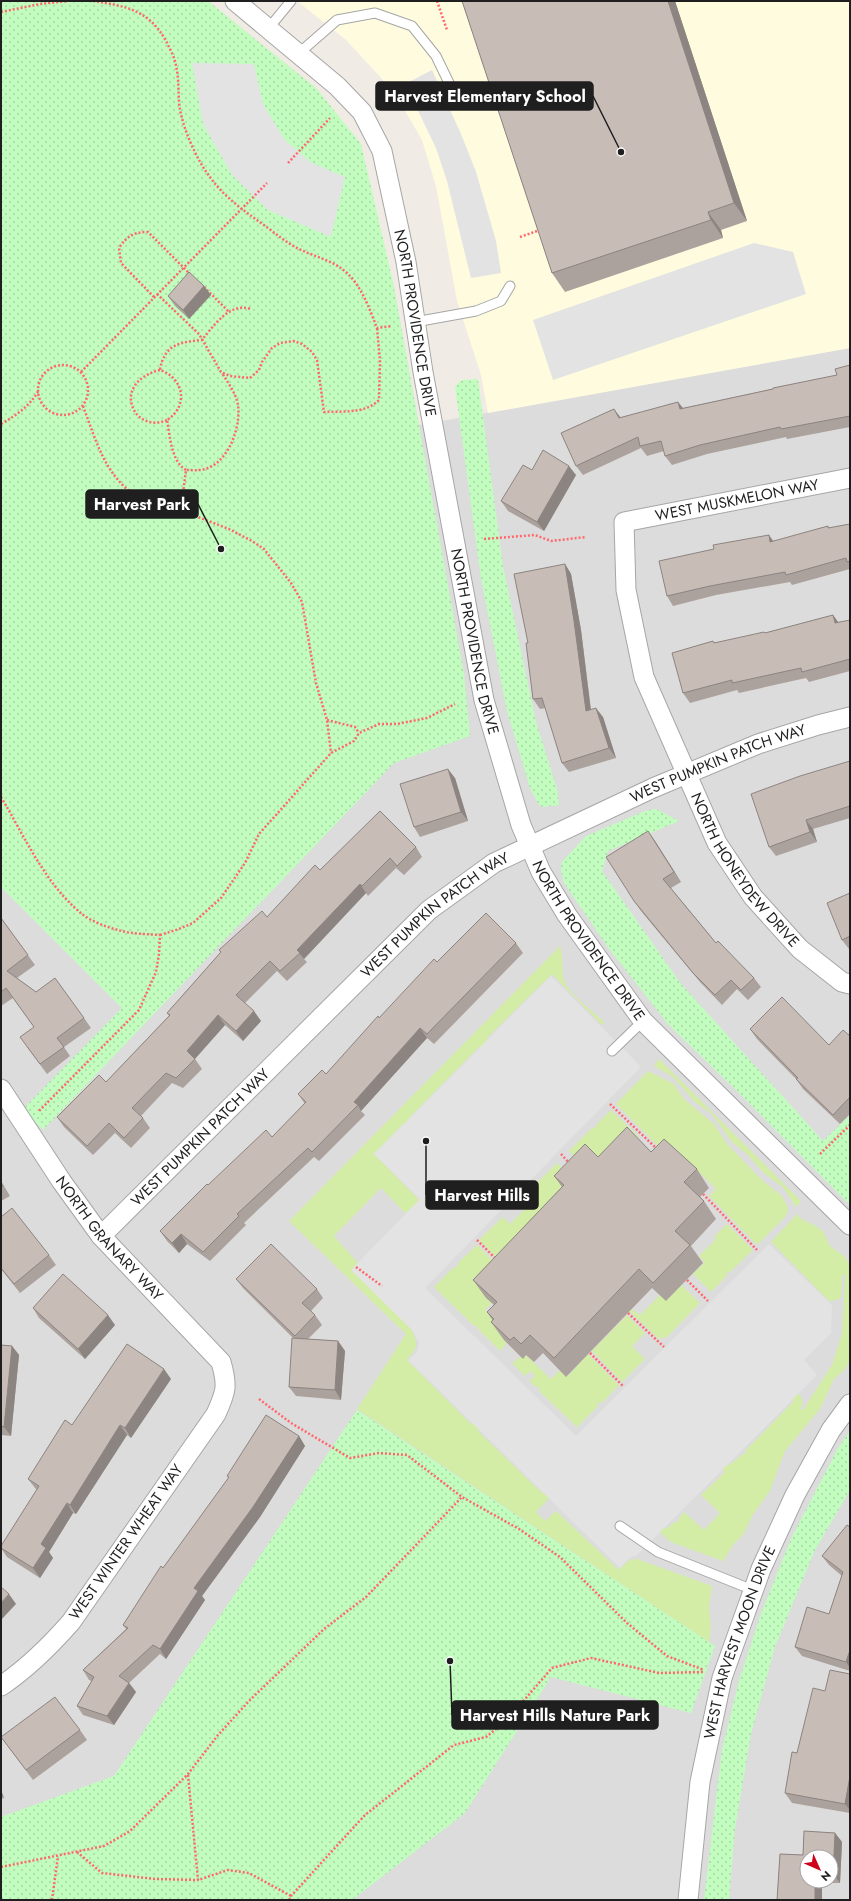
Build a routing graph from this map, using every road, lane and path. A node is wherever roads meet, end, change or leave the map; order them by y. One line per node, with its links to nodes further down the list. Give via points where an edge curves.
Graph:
1 (68, 1): 6 (path)
2 (94, 1): 16 (path, via 134,10 149,18 160,31 176,66 181,114 195,152 210,177)
3 (235, 1): 7 (street, NORTH PROVIDENCE DRIVE)
4 (291, 1): 7 (lane)
5 (437, 1): 8 (path)
6 (1, 12)
7 (268, 29): 9 (street, NORTH PROVIDENCE DRIVE)
8 (447, 30)
9 (298, 54): 11 (lane, via 337,20 375,13 412,26 436,56); 26 (street, NORTH PROVIDENCE DRIVE, via 337,86 362,112 382,151 406,262)
10 (496, 82): 12 (path)
11 (450, 85)
12 (469, 91)
13 (330, 118): 14 (path)
14 (288, 163)
15 (267, 182): 16 (path)
16 (241, 210): 19 (path); 28 (path, via 299,249 346,272 365,300)
17 (544, 229): 18 (path)
18 (520, 237)
19 (184, 267): 20 (path); 23 (path); 23 (path, via 148,232 138,232 124,240 120,248 121,263)
20 (195, 278)
21 (201, 284): 25 (path)
22 (510, 286): 26 (lane, via 501,301 476,311)
23 (156, 296): 29 (path, via 199,334); 31 (path)
24 (251, 309): 25 (path, via 239,308)
25 (229, 312): 29 (path)
26 (415, 322): 50 (street, NORTH PROVIDENCE DRIVE, via 484,700 521,825)
27 (392, 326): 28 (path)
28 (377, 328): 32 (path, via 380,391 379,400 372,406 354,411 324,412 317,360 312,352 294,341 280,343 272,348 259,370 250,378 230,376)
29 (202, 340): 30 (path, via 180,342 174,346 166,354); 32 (path)
30 (160, 370): 35 (path, via 173,377 182,396 180,407); 35 (path, via 145,375 136,382 131,402 135,412 142,418 157,423)
31 (81, 372): 33 (path, via 65,365 49,370 39,383); 34 (path, via 88,385)
32 (221, 372): 37 (path, via 238,404 239,415 230,445 211,467)
33 (39, 392): 34 (path, via 40,400 52,412 60,415 76,412); 36 (path, via 29,406)
34 (83, 406): 39 (path, via 108,467 116,480 128,490)
35 (167, 420): 37 (path, via 176,459)
36 (1, 424)
37 (186, 470): 39 (path)
38 (850, 478): 40 (street, WEST MUSKMELON WAY)
39 (181, 509): 45 (path, via 252,540 264,549 291,583 302,602 316,683)
40 (624, 522): 48 (street, NORTH HONEYDEW DRIVE, via 626,590 644,678)
41 (586, 537): 42 (path, via 551,541 535,535)
42 (484, 539)
43 (455, 704): 46 (path, via 427,718 397,724 379,724)
44 (850, 717): 48 (street, WEST PUMPKIN PATCH WAY, via 758,744)
45 (327, 720): 46 (path, via 355,727); 47 (path)
46 (359, 733): 47 (path, via 354,741)
47 (331, 753): 51 (path, via 259,834 245,863 221,898 193,923)
48 (686, 774): 50 (street, WEST PUMPKIN PATCH WAY); 52 (street, NORTH HONEYDEW DRIVE, via 717,843 753,897 800,949 842,982)
49 (1, 797): 51 (path, via 46,874 83,915 120,931)
50 (530, 846): 53 (street, NORTH PROVIDENCE DRIVE, via 540,872 567,915); 65 (street, WEST PUMPKIN PATCH WAY, via 494,862 429,910)
51 (160, 935): 57 (path, via 160,954 156,972 138,1010)
52 (850, 984)
53 (644, 1021): 54 (lane); 64 (street, NORTH PROVIDENCE DRIVE)
54 (612, 1051)
55 (1, 1088): 65 (street, NORTH GRANARY WAY, via 62,1182)
56 (610, 1104): 60 (path)
57 (38, 1112)
58 (850, 1125): 61 (path)
59 (561, 1154): 62 (path)
60 (662, 1154)
61 (820, 1154)
62 (574, 1168)
63 (703, 1194): 67 (path)
64 (850, 1225)
65 (101, 1236): 76 (street, NORTH GRANARY WAY, via 220,1362)
66 (477, 1240): 68 (path)
67 (758, 1250)
68 (501, 1264)
69 (356, 1267): 71 (path)
70 (686, 1280): 72 (path)
71 (382, 1286)
72 (708, 1300)
73 (628, 1313): 74 (path)
74 (664, 1347)
75 (590, 1353): 77 (path)
76 (226, 1380): 83 (street, WEST WINTER WHEAT WAY, via 224,1396 216,1414 70,1622 48,1649 20,1674)
77 (623, 1386)
78 (259, 1399): 80 (path, via 290,1422 350,1458 379,1453 407,1455)
79 (850, 1404): 82 (street, WEST HARVEST MOON DRIVE, via 794,1495)
80 (462, 1497): 84 (path, via 366,1597 324,1629 250,1700); 89 (path, via 560,1557 627,1623 667,1656 708,1671 659,1673 591,1658 552,1668 506,1720 486,1737 454,1745 365,1816)
81 (620, 1526): 82 (lane, via 658,1552)
82 (753, 1590): 92 (street, WEST HARVEST MOON DRIVE, via 722,1678 700,1782)
83 (1, 1686)
84 (188, 1774): 85 (path, via 130,1831 104,1846); 88 (path)
85 (77, 1852): 86 (path); 88 (path, via 102,1873 155,1879)
86 (58, 1856): 87 (path); 90 (path)
87 (1, 1867)
88 (198, 1880): 89 (path, via 228,1870 249,1873)
89 (291, 1896): 91 (path)
90 (52, 1900)
91 (289, 1900)
92 (688, 1900)

